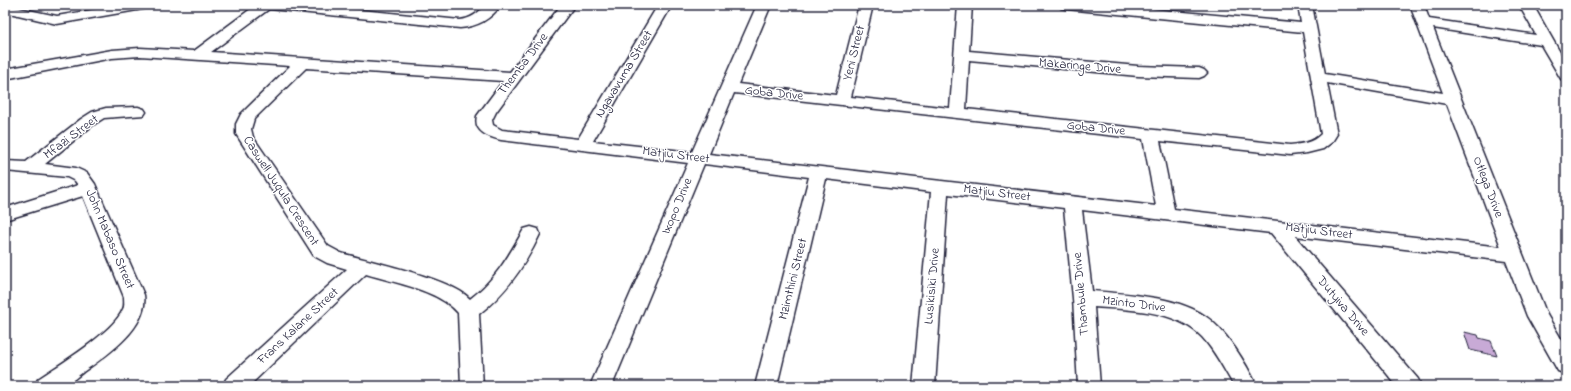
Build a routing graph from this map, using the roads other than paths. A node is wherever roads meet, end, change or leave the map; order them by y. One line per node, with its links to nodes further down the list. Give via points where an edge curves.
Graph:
1 (143, 5): 16 (street)
2 (265, 5): 21 (street)
3 (271, 5): 17 (street)
4 (380, 5): 17 (street)
5 (494, 5): 17 (street, via 475,22 460,24)
6 (568, 5): 27 (street, Themba Drive)
7 (665, 5): 36 (street, Ngavavuma Street)
8 (764, 5): 29 (street, Ixopo Drive)
9 (866, 5): 31 (street, Yeni Street)
10 (965, 5): 22 (street)
11 (1066, 5): 19 (street)
12 (1305, 5): 19 (street, Goba Drive)
13 (1417, 5): 18 (street, Otlega Drive)
14 (1526, 5): 20 (street)
15 (5, 8): 16 (street, via 57,20)
16 (109, 8)
17 (368, 15)
18 (1423, 22): 20 (street); 30 (street, Otlega Drive)
19 (1309, 28): 28 (street, Goba Drive)
20 (1546, 41): 26 (street)
21 (198, 55): 23 (street); 25 (street, via 124,52)
22 (962, 55): 24 (street, Makaringe Drive, via 1138,71); 33 (street)
23 (302, 63): 27 (street); 49 (street, Caswell Juqula Crescent, via 247,116 243,131 254,154 321,251)
24 (1199, 73)
25 (5, 74)
26 (1566, 76)
27 (512, 77): 34 (street, Themba Drive, via 484,116)
28 (1319, 77): 30 (street); 35 (street, Goba Drive, via 1329,134 1325,141 1315,146 1290,150)
29 (728, 88): 31 (street, Goba Drive); 37 (street, Ixopo Drive)
30 (1454, 100): 48 (street, Otlega Drive)
31 (842, 101): 33 (street, Goba Drive)
32 (138, 112): 39 (street, Mfazi Street, via 98,115)
33 (958, 112): 35 (street, Goba Drive)
34 (484, 125): 36 (street, Matjiu Street, via 492,133 501,135)
35 (1150, 134): 44 (street)
36 (583, 144): 37 (street, Matjiu Street)
37 (698, 157): 40 (street, Matjiu Street); 56 (street, Ixopo Drive)
38 (5, 166): 39 (street, John Mabaso Street)
39 (30, 168): 42 (street, John Mabaso Street, via 70,172 81,177)
40 (819, 172): 41 (street, Matjiu Street); 57 (street, Mzimthini Street)
41 (940, 187): 43 (street, Matjiu Street); 58 (street, Lusikisiki Drive)
42 (89, 188): 45 (street); 53 (street, John Mabaso Street, via 134,295 135,305 132,314 115,334)
43 (1072, 202): 44 (street, Matjiu Street); 50 (street, Thambule Drive)
44 (1166, 213): 46 (street, Matjiu Street)
45 (5, 214)
46 (1276, 226): 48 (street, Matjiu Street); 61 (street, Dutyiva Drive)
47 (531, 234): 51 (street, via 518,260 503,281)
48 (1514, 255): 52 (street, Otlega Drive, via 1537,316)
49 (362, 267): 51 (street, Caswell Juqula Crescent, via 441,290 459,300); 54 (street, Frans Kalane Street)
50 (1082, 298): 59 (street, Thambule Drive); 60 (street, Mzinto Drive, via 1167,308 1188,316 1207,329)
51 (468, 311): 55 (street)
52 (1566, 365)
53 (46, 386)
54 (234, 386)
55 (472, 386)
56 (601, 386)
57 (766, 386)
58 (924, 386)
59 (1089, 386)
60 (1246, 386)
61 (1410, 386)

